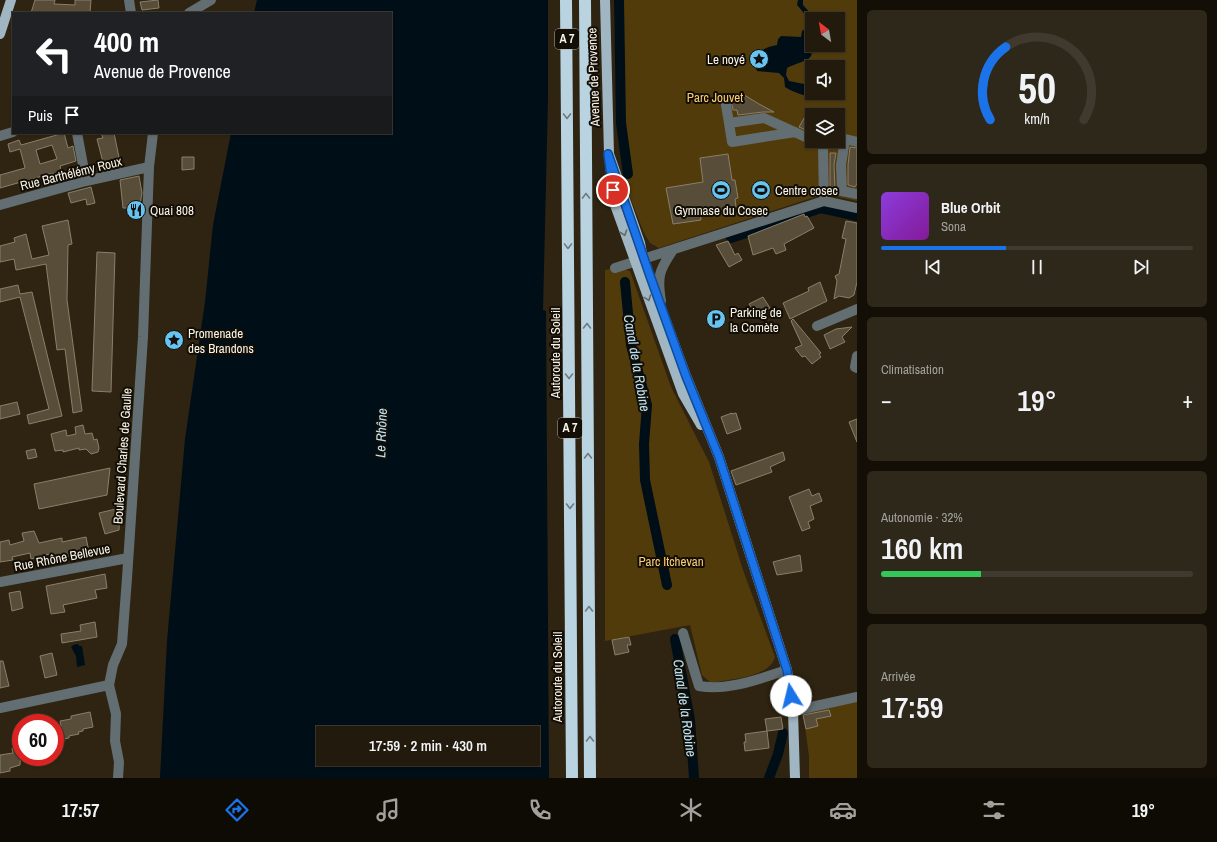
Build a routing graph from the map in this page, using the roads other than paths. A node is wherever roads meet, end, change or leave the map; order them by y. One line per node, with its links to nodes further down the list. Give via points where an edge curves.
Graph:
1 (11, 0): 9 (main road)
2 (129, 0): 7 (street)
3 (212, 0): 8 (street)
4 (566, 0): 44 (highway, Autoroute du Soleil / A 7, one-way to 44)
5 (585, 0): 45 (highway, A 7, one-way to 5)
6 (605, 0): 27 (main road, Avenue de Provence, via 608,154 614,202)
7 (131, 12)
8 (191, 12)
9 (0, 34)
10 (725, 99): 11 (street)
11 (729, 123): 12 (street, via 764,118); 12 (street, via 732,142)
12 (795, 132): 15 (street)
13 (77, 134): 21 (street)
14 (153, 134): 20 (street, Boulevard Charles de Gaulle)
15 (805, 136)
16 (845, 138): 17 (street)
17 (857, 142)
18 (820, 148): 23 (street)
19 (841, 148): 22 (street, via 842,190)
20 (149, 167): 21 (street, Rue Barthélémy Roux); 35 (street, Boulevard Charles de Gaulle, via 143,337)
21 (86, 181): 24 (street, Rue Barthélémy Roux)
22 (857, 194)
23 (824, 201): 25 (street); 26 (street)
24 (0, 205)
25 (857, 208)
26 (673, 250): 27 (street); 30 (street, Avenue de Provence, via 658,276)
27 (639, 260): 28 (street); 30 (main road, Avenue de Provence); 34 (main road, Avenue de Provence, one-way to 34, via 683,394)
28 (615, 268)
29 (857, 309): 31 (street)
30 (663, 313): 34 (main road, Avenue de Provence)
31 (817, 326)
32 (857, 356): 33 (street)
33 (856, 368)
34 (715, 444): 38 (main road, Avenue de Provence)
35 (128, 558): 36 (street, Rue Rhône Bellevue); 39 (street, Boulevard Charles de Gaulle, via 122,644 113,665)
36 (0, 582)
37 (683, 633): 38 (street, via 699,686 712,688 748,682)
38 (787, 670): 42 (main road, Avenue de Provence)
39 (109, 685): 41 (street); 43 (street, Boulevard Charles de Gaulle, via 116,714)
40 (857, 697): 42 (street)
41 (0, 708)
42 (794, 711): 46 (main road, Avenue de Provence)
43 (118, 778)
44 (572, 778)
45 (590, 778)
46 (795, 778)

